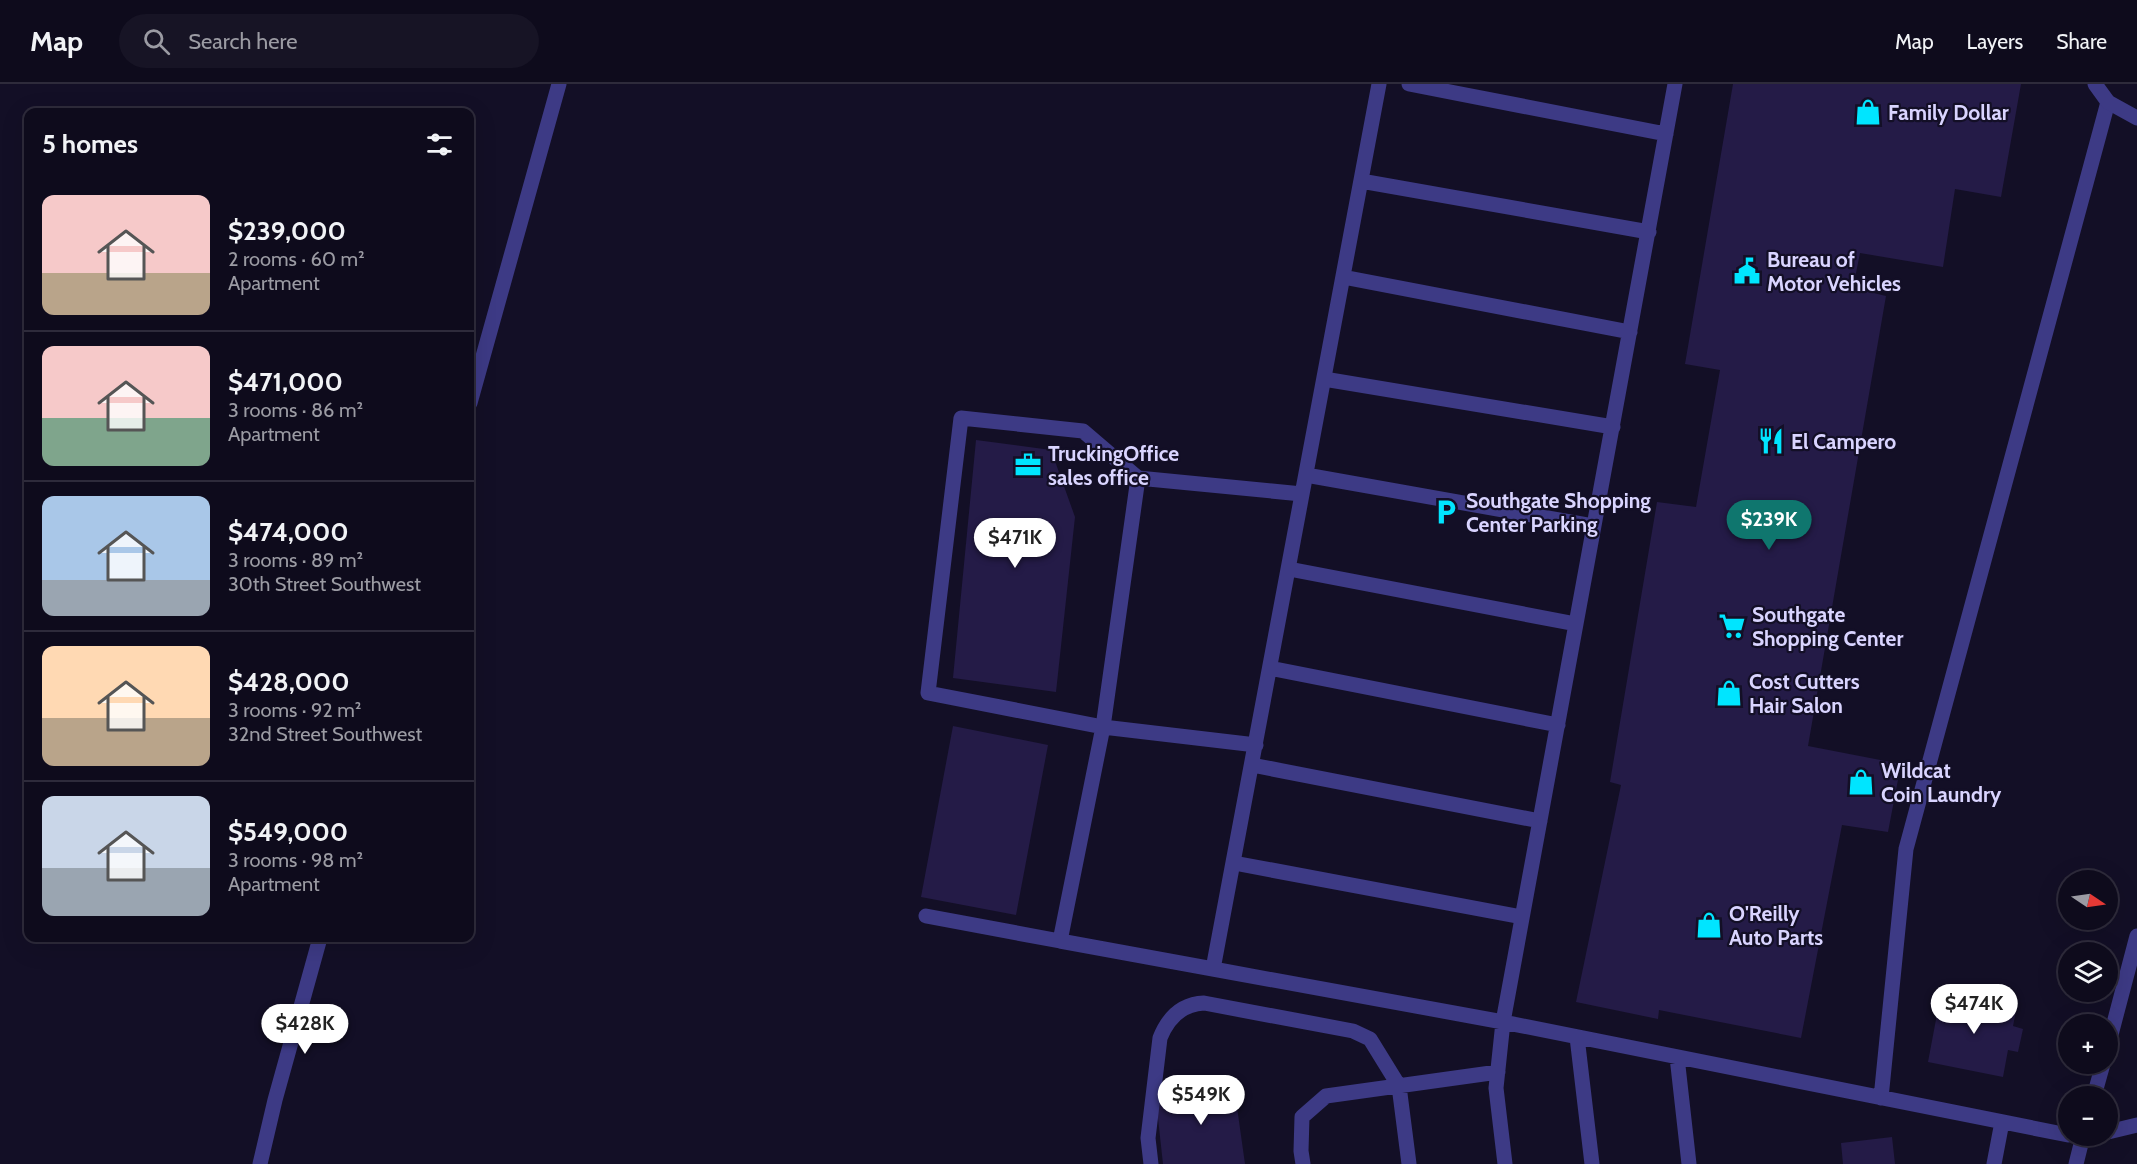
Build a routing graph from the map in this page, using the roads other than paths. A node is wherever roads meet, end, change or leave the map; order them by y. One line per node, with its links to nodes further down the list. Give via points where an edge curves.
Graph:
1 (559, 84): 14 (street)
2 (1379, 84): 9 (street)
3 (1409, 84): 8 (street)
4 (1676, 84): 8 (street)
5 (2095, 84): 6 (street)
6 (2108, 102): 7 (street); 41 (street, via 1906,849)
7 (2137, 118)
8 (1666, 134): 10 (street)
9 (1361, 181): 10 (street); 11 (street)
10 (1648, 232): 12 (street)
11 (1343, 277): 12 (street); 13 (street)
12 (1630, 332): 15 (street)
13 (1324, 379): 15 (street); 16 (street)
14 (474, 389)
15 (1613, 427): 19 (street)
16 (1306, 475): 18 (street); 19 (street)
17 (1138, 478): 18 (street); 24 (street); 24 (street, via 1083,431 961,418 928,693)
18 (1302, 494): 20 (street)
19 (1593, 526): 21 (street)
20 (1289, 569): 21 (street); 22 (street)
21 (1576, 624): 23 (street)
22 (1270, 668): 23 (street); 25 (street)
23 (1558, 725): 27 (street)
24 (1103, 727): 25 (street); 32 (street)
25 (1256, 745): 26 (street)
26 (1252, 765): 27 (street); 28 (street)
27 (1540, 821): 30 (street)
28 (1234, 863): 30 (street); 34 (street)
29 (926, 916): 32 (street)
30 (1522, 917): 36 (street)
31 (2137, 936): 35 (street)
32 (1060, 941): 34 (street)
33 (319, 942): 47 (street)
34 (1213, 969): 36 (street)
35 (2116, 1014)
36 (1503, 1022): 37 (street); 39 (street)
37 (1577, 1037): 38 (street); 52 (street)
38 (1677, 1057): 41 (street); 53 (street)
39 (1498, 1072): 40 (street); 51 (street, via 1496,1088)
40 (1399, 1086): 48 (street, via 1370,1039 1353,1031 1194,1004 1171,1018 1160,1038 1148,1138); 49 (street, via 1326,1096 1302,1117); 50 (street)
41 (1881, 1098): 42 (street)
42 (2002, 1122): 45 (street); 54 (street)
43 (2137, 1125): 44 (street)
44 (2118, 1130)
45 (2058, 1132)
46 (2079, 1146): 55 (street)
47 (260, 1164)
48 (1151, 1164)
49 (1303, 1164)
50 (1409, 1164)
51 (1505, 1164)
52 (1593, 1164)
53 (1689, 1164)
54 (1994, 1164)
55 (2076, 1164)

